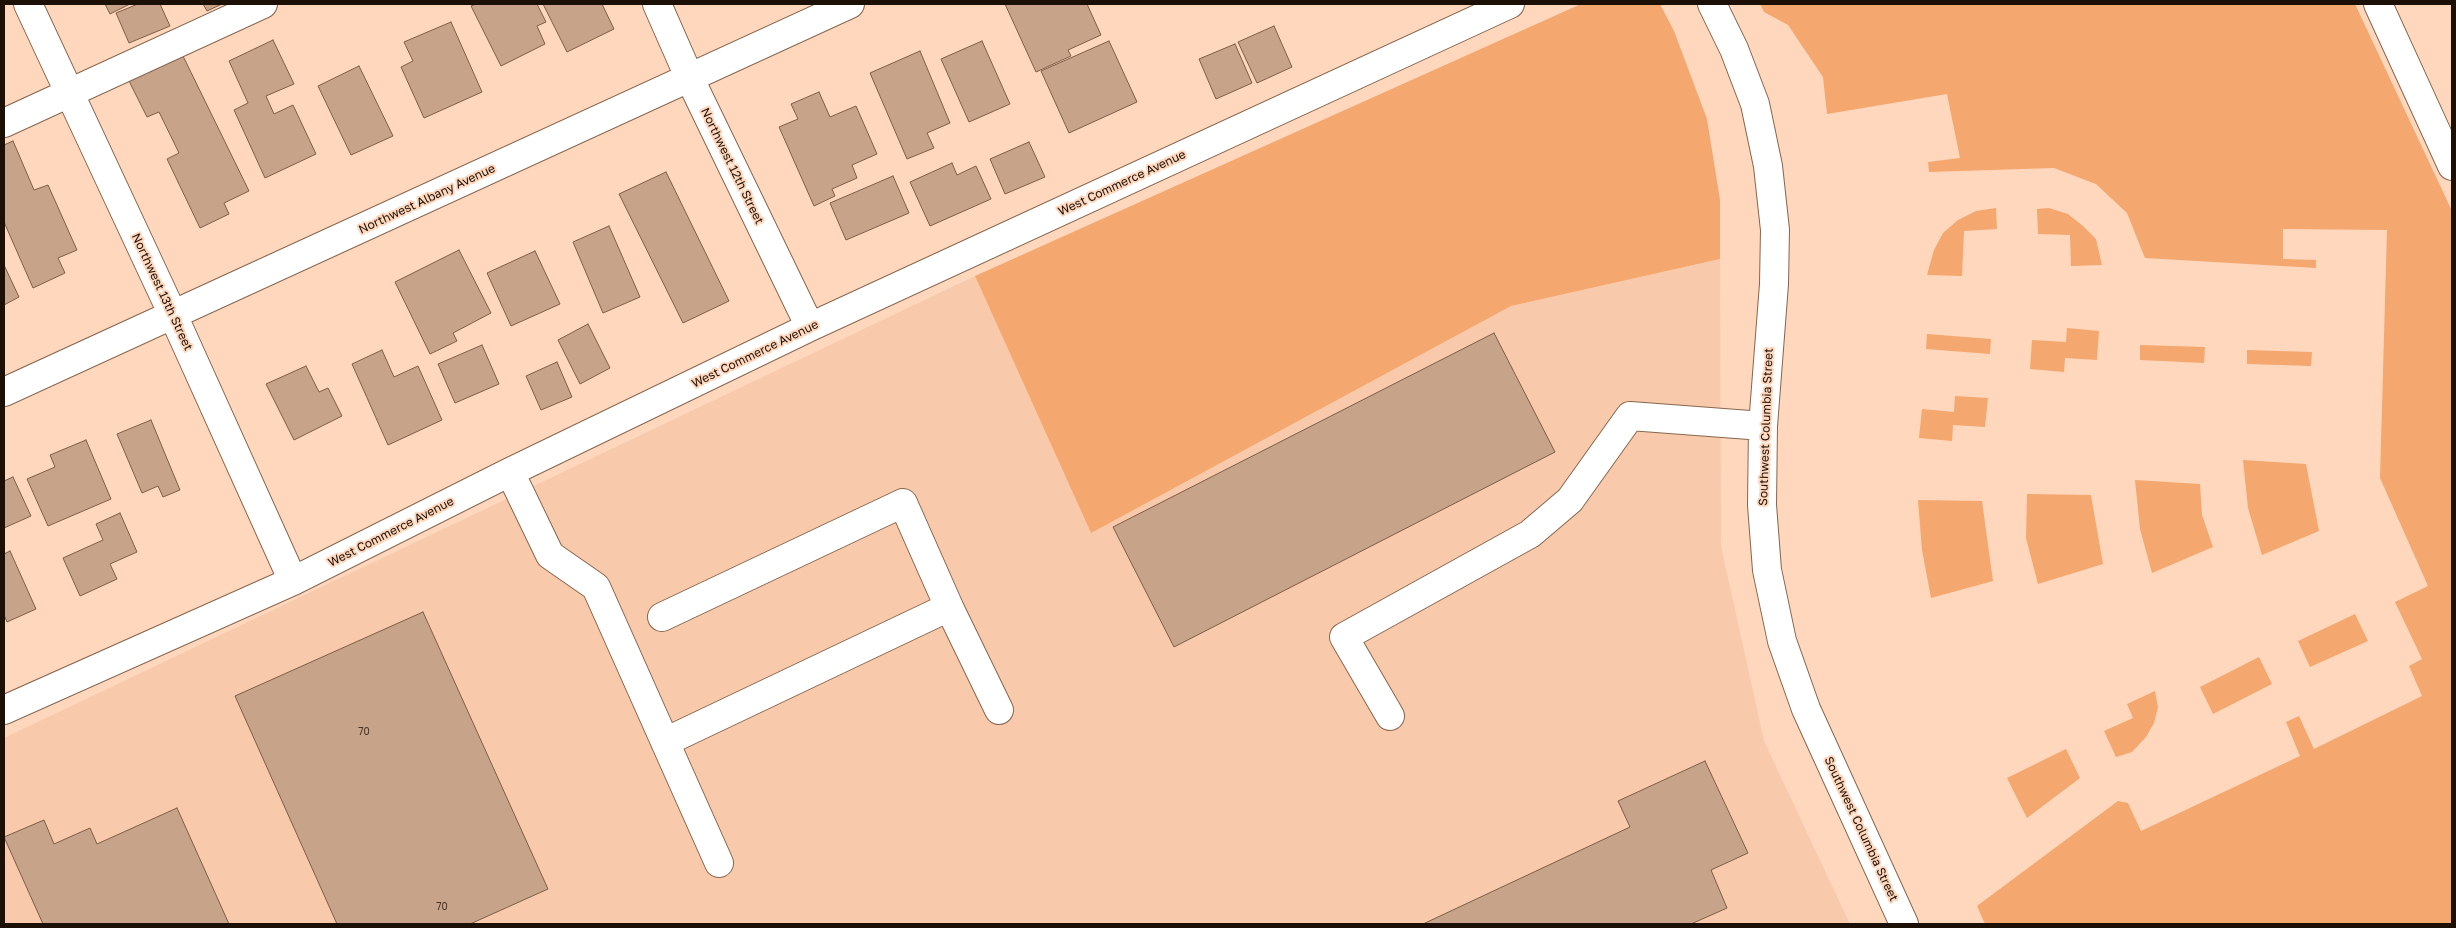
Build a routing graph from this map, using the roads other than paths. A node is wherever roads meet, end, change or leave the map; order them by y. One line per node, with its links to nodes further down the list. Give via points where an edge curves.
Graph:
1 (28, 4): 9 (street, Northwest 13th Street)
2 (263, 4): 9 (street)
3 (657, 4): 8 (street, Northwest 12th Street)
4 (850, 4): 8 (street, Northwest Albany Avenue)
5 (1510, 4): 13 (street, West Commerce Avenue)
6 (1712, 4): 15 (street, Southwest Columbia Street, via 1734,49 1754,104 1768,166 1775,230)
7 (2378, 4): 11 (street)
8 (690, 79): 12 (street, Northwest Albany Avenue); 13 (street, Northwest 12th Street)
9 (70, 92): 10 (street); 12 (street, Northwest 13th Street)
10 (4, 123)
11 (2452, 166)
12 (173, 315): 14 (street, Northwest Albany Avenue); 17 (street, Northwest 13th Street)
13 (810, 327): 16 (street, West Commerce Avenue)
14 (4, 392)
15 (1763, 426): 22 (street, via 1630,416 1570,500 1530,534 1344,637); 25 (street, Southwest Columbia Street, via 1762,505 1767,570 1782,641 1806,709)
16 (510, 472): 17 (street, West Commerce Avenue); 23 (street, via 550,554 596,587)
17 (293, 581): 20 (street, West Commerce Avenue)
18 (949, 607): 19 (street, via 903,503); 21 (street); 23 (street)
19 (662, 617)
20 (4, 710)
21 (999, 710)
22 (1390, 716)
23 (665, 742): 24 (street)
24 (719, 863)
25 (1904, 924)

